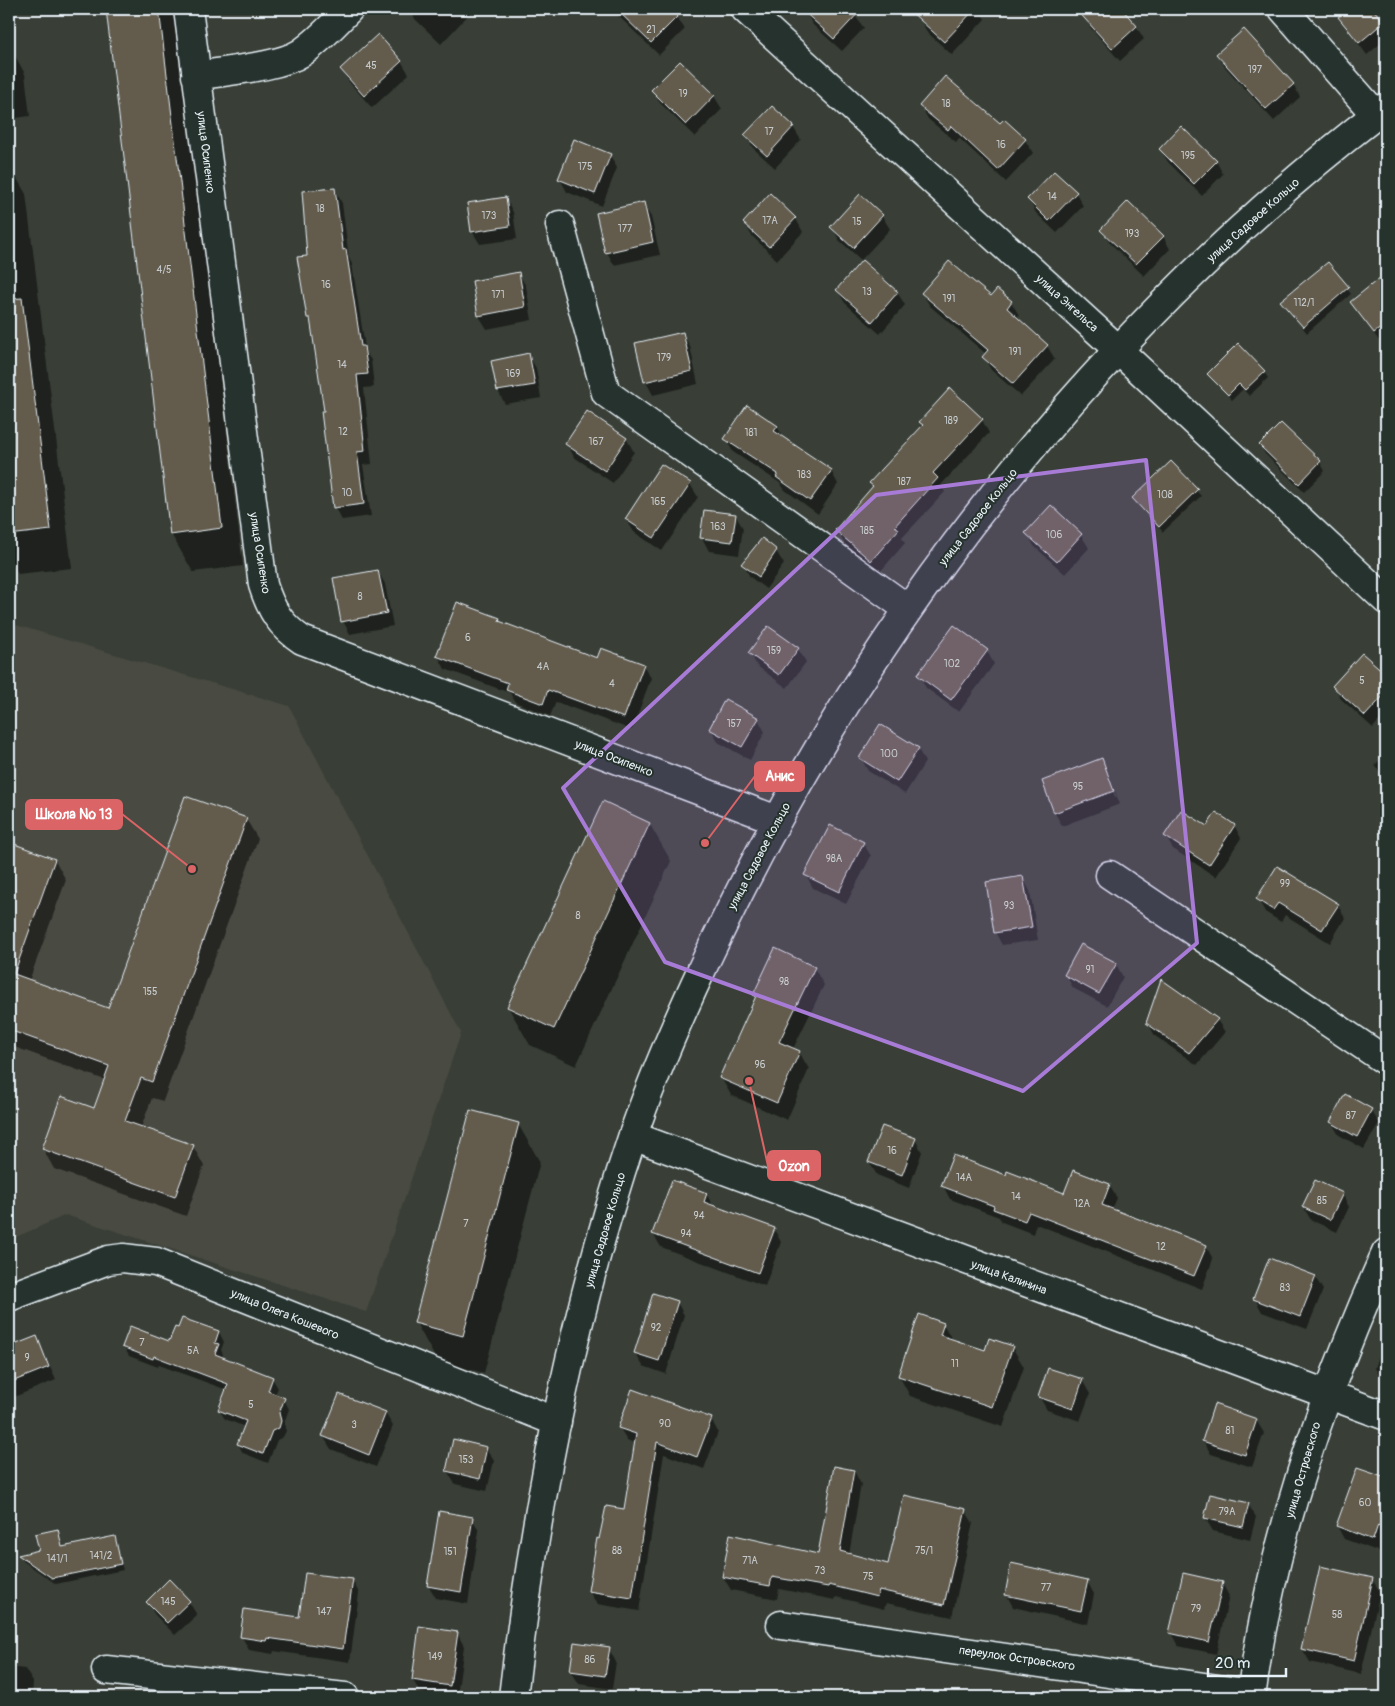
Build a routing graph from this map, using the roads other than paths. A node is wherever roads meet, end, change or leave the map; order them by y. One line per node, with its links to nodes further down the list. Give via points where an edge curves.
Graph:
1 (188, 9): 5 (street, улица Осипенко)
2 (349, 9): 5 (street, via 299,54 278,62)
3 (744, 9): 8 (street, улица Энгельса)
4 (1283, 9): 6 (street, улица Садовое Кольцо)
5 (196, 76): 11 (street, улица Осипенко, via 263,585 278,621 302,640)
6 (1381, 111): 8 (street, улица Садовое Кольцо, via 1243,228)
7 (560, 225): 10 (street, via 606,393)
8 (1119, 350): 9 (street, улица Энгельса); 10 (street, улица Садовое Кольцо, via 1013,471)
9 (1386, 600)
10 (908, 609): 11 (street, улица Садовое Кольцо, via 852,694)
11 (777, 820): 14 (street, улица Садовое Кольцо, via 703,967)
12 (1110, 875): 13 (street)
13 (1386, 1060)
14 (633, 1136): 17 (street, улица Калинина); 19 (street, улица Садовое Кольцо, via 591,1278)
15 (1386, 1253): 17 (street, улица Островского)
16 (9, 1297): 19 (street, улица Олега Кошевого, via 108,1260 130,1258 156,1262)
17 (1326, 1394): 18 (street, улица Калинина); 22 (street, улица Островского, via 1279,1554)
18 (1386, 1416)
19 (557, 1422): 24 (street, улица Садовое Кольцо, via 530,1569)
20 (781, 1625): 22 (street, переулок Островского)
21 (106, 1670): 23 (street)
22 (1252, 1696)
23 (345, 1697)
24 (513, 1697)

